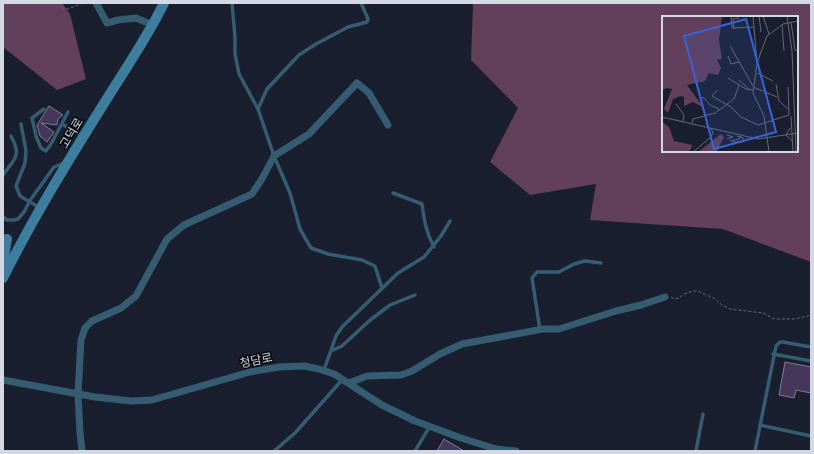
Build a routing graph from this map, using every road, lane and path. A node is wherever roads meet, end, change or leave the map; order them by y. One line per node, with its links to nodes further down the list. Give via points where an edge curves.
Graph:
1 (59, 3): 2 (path, via 64,9 68,9)
2 (83, 3)
3 (96, 3): 7 (street, via 107,23 136,18)
4 (164, 3): 7 (main road, 고덕로)
5 (232, 3): 8 (lane, via 235,54 239,74)
6 (361, 3): 8 (lane, via 367,22 348,27 299,55 268,89)
7 (153, 25): 15 (main road, 고덕로)
8 (258, 108): 16 (lane)
9 (44, 109): 12 (lane, via 32,118 40,148 46,151)
10 (68, 112): 12 (lane)
11 (20, 124): 20 (lane, via 26,151 25,163 16,186 20,196)
12 (62, 124): 15 (lane)
13 (388, 125): 16 (street, via 369,93 357,83 310,134)
14 (11, 136): 18 (lane, via 17,146 17,155)
15 (84, 136): 17 (main road, 고덕로)
16 (274, 156): 29 (lane, via 290,193 300,229 311,248 372,264); 41 (street, via 252,194 184,225 167,239 136,296 121,308 92,321 85,328)
17 (69, 161): 20 (lane, via 54,168); 21 (main road, 고덕로)
18 (3, 175)
19 (393, 193): 25 (lane, via 422,204 428,236)
20 (29, 202): 21 (lane); 22 (lane, via 18,218 7,220)
21 (41, 209): 28 (main road, 고덕로)
22 (3, 217)
23 (450, 221): 25 (lane)
24 (7, 239): 27 (main road)
25 (434, 247): 29 (lane)
26 (601, 263): 33 (lane, via 584,262 559,272 537,272 532,278)
27 (3, 264)
28 (3, 278)
29 (382, 288): 35 (lane, via 342,327)
30 (415, 295): 35 (lane, via 390,305 342,346)
31 (665, 297): 32 (path, via 679,298 684,294 698,291 730,308 763,312 779,320 796,319); 33 (street, via 559,329)
32 (811, 313)
33 (540, 330): 40 (street, via 462,344 401,376 367,376)
34 (811, 346): 36 (lane, via 780,342)
35 (331, 351): 38 (lane)
36 (773, 354): 37 (lane); 43 (lane)
37 (811, 361)
38 (324, 370): 40 (street, 청담로); 41 (street, 청담로, via 304,366 272,368 152,400 131,401)
39 (3, 380): 41 (street, 청담로)
40 (346, 381): 44 (street, 청담로, via 382,405); 48 (lane)
41 (78, 394): 47 (street)
42 (702, 414): 51 (lane)
43 (760, 425): 45 (lane); 52 (lane)
44 (430, 426): 46 (street, 청담로); 49 (lane)
45 (811, 436)
46 (498, 450): 50 (street, 청담로)
47 (82, 451)
48 (274, 451)
49 (415, 451)
50 (516, 451)
51 (696, 451)
52 (755, 451)

